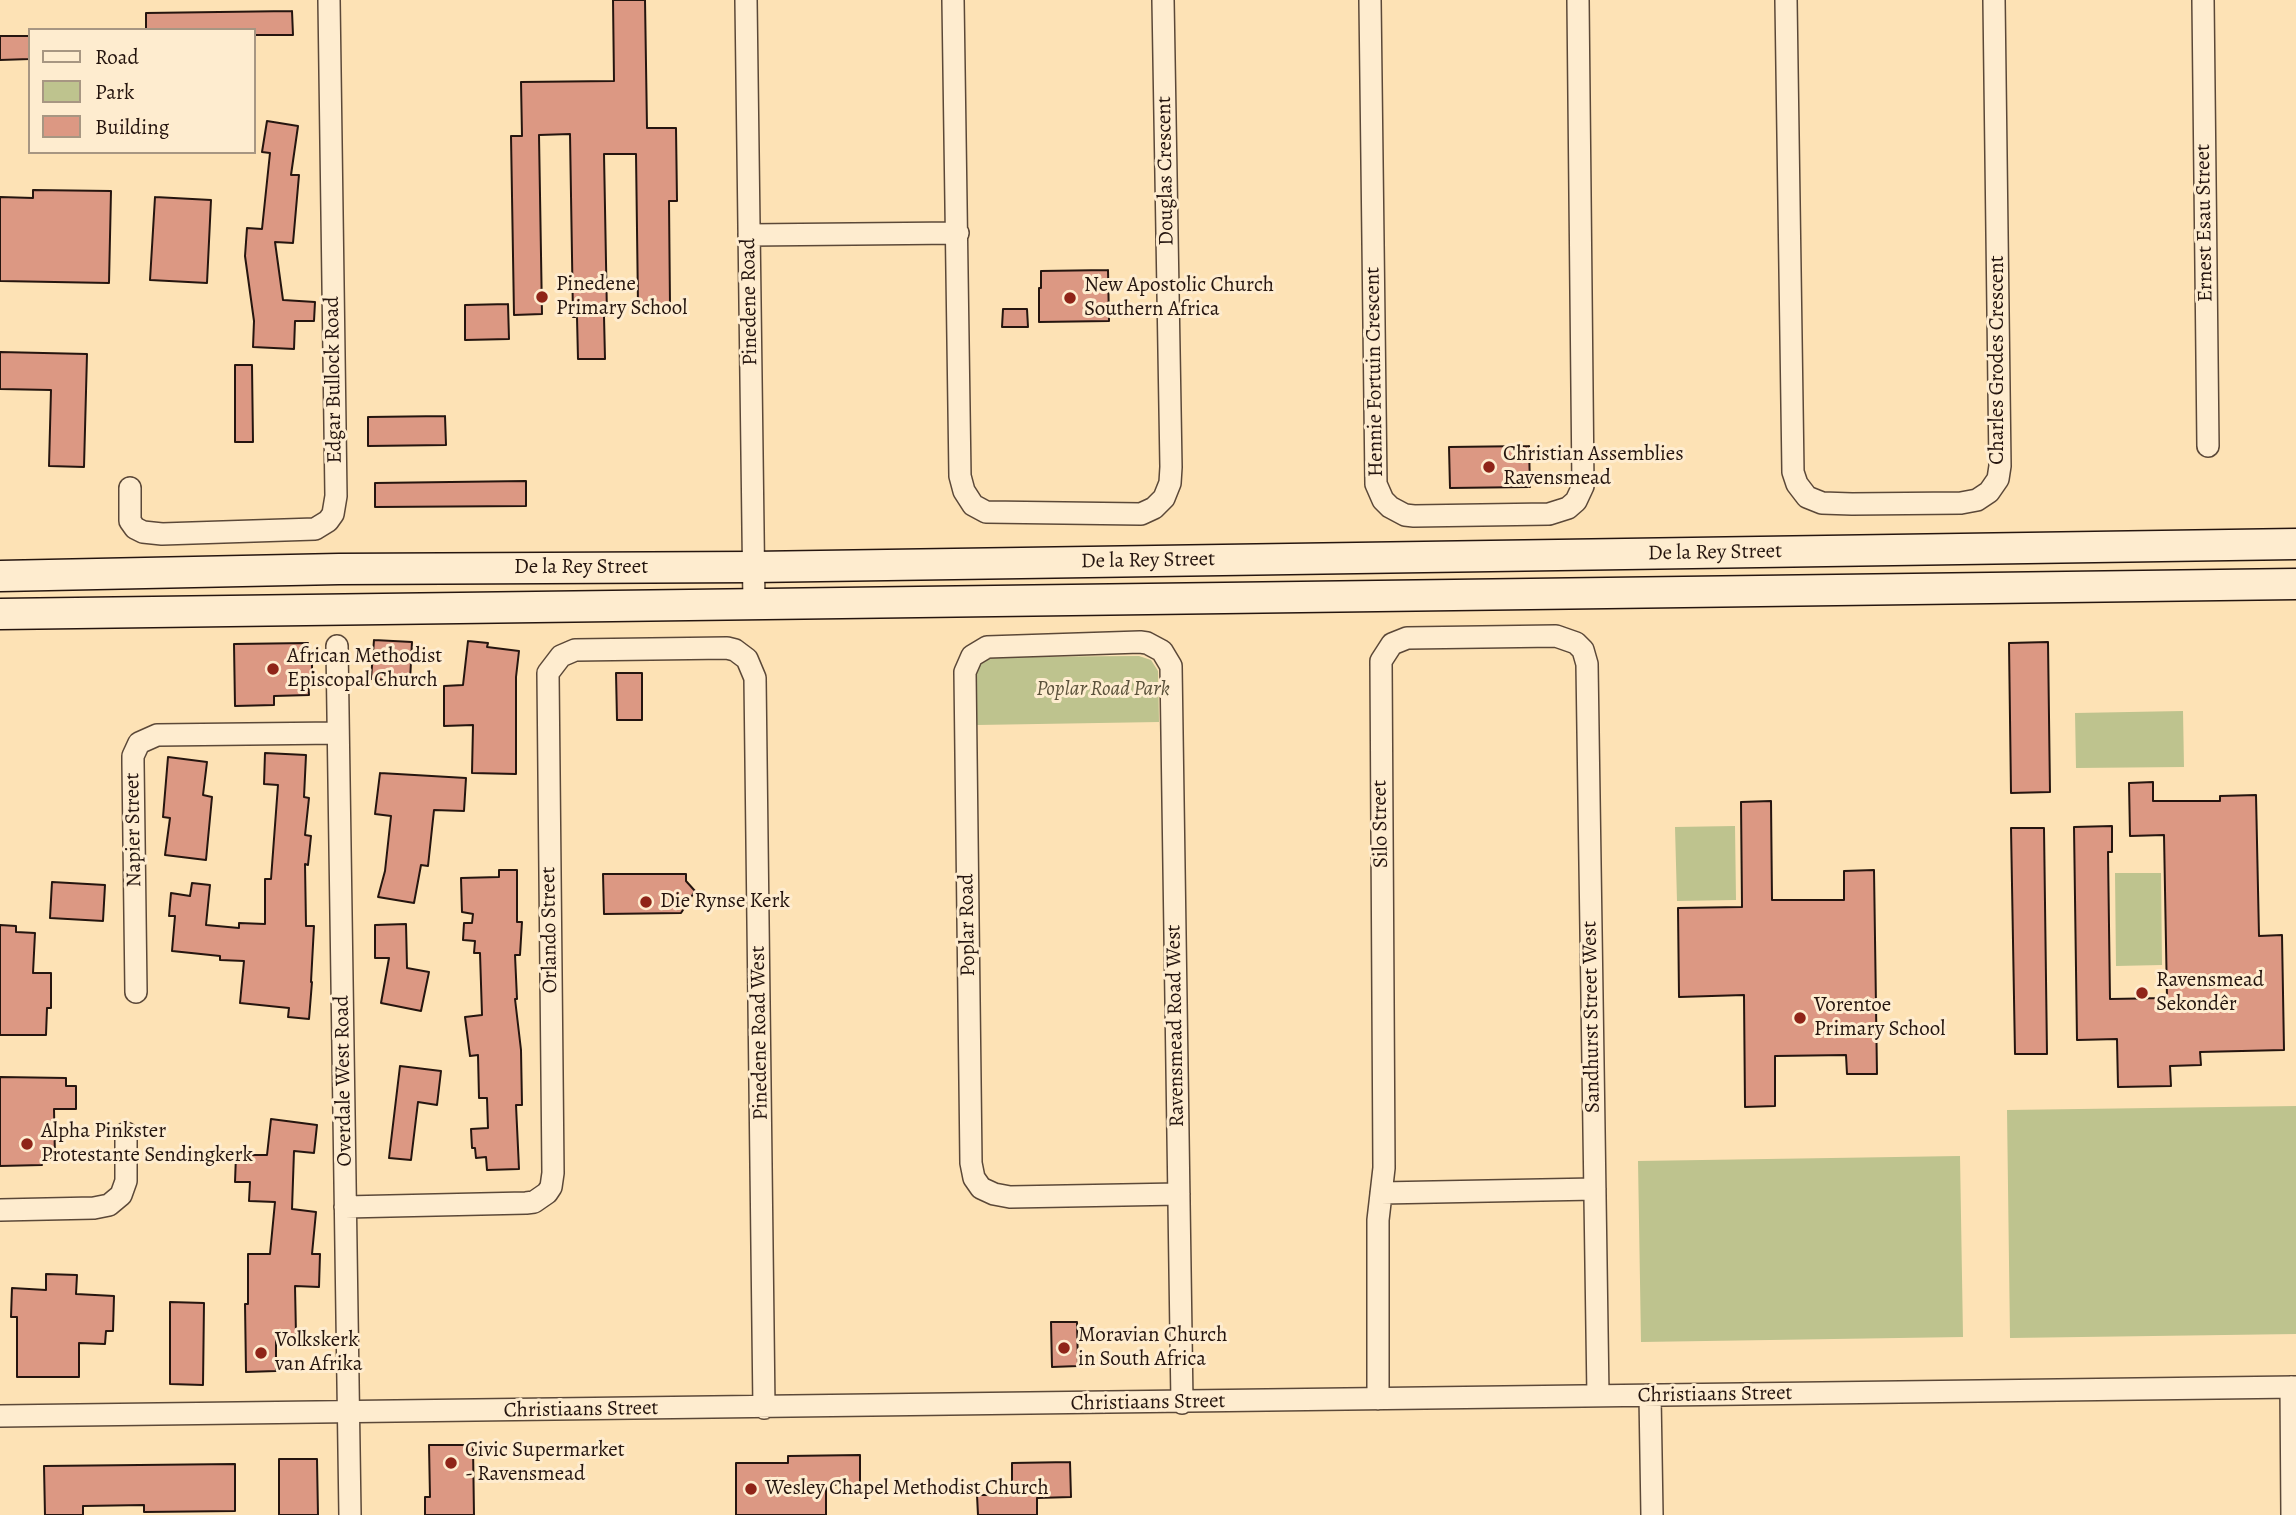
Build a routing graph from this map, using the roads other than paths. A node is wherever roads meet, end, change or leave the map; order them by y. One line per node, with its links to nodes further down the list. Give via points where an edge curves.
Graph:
1 (329, 0): 13 (street, Edgar Bullock Road, via 336,496 332,514 315,530 143,532 131,521)
2 (746, 0): 11 (street, Pinedene Road)
3 (953, 0): 10 (street, Douglas Crescent)
4 (1163, 0): 10 (street, Douglas Crescent, via 1171,467 1167,491 1154,508 1141,514 986,512 972,505 960,476)
5 (1370, 0): 6 (street, Hennie Fortuin Crescent, via 1376,484 1390,507 1413,516 1549,514 1569,508 1583,486)
6 (1578, 0)
7 (1786, 0): 8 (street, Charles Grodes Crescent, via 1793,472 1807,497 1822,503 1852,504 1961,503 1977,500 1998,479)
8 (1994, 0)
9 (2203, 0): 12 (street, Ernest Esau Street)
10 (958, 233): 11 (street)
11 (749, 236): 15 (street, Pinedene Road)
12 (2208, 446)
13 (130, 488)
14 (2296, 544): 15 (main road, De la Rey Street)
15 (753, 567): 16 (main road, De la Rey Street); 18 (street, Pinedene Road)
16 (0, 576)
17 (2296, 584): 18 (main road, De la Rey Street)
18 (754, 604): 19 (main road, De la Rey Street)
19 (0, 614)
20 (1576, 643): 27 (street, Sandhurst Street West, via 1587,664); 28 (street, Silo Street, via 1556,636 1407,638 1392,644 1381,662)
21 (337, 646): 24 (street, Overdale West Road)
22 (1162, 651): 29 (street, Ravensmead Road West, via 1172,675); 29 (street, Poplar Road, via 1140,642 987,647 972,656 965,672 971,1163 981,1188 1010,1197)
23 (747, 659): 30 (street, Orlando Street, via 727,648 575,650 561,656 548,673 553,1173 547,1194 526,1203); 37 (street, Pinedene Road West, via 755,678)
24 (338, 733): 25 (street, Napier Street, via 157,735 139,743 133,756); 30 (street, Overdale West Road)
25 (136, 992)
26 (126, 1133): 31 (street, via 126,1181 121,1195 109,1205)
27 (1595, 1189): 28 (street); 34 (street, Sandhurst Street West)
28 (1381, 1193): 35 (street, Silo Street)
29 (1179, 1194): 36 (street, Ravensmead Road West)
30 (345, 1208): 38 (street, Overdale West Road)
31 (0, 1210)
32 (2294, 1387): 33 (street, Christiaans Street); 40 (street)
33 (1650, 1395): 34 (street, Christiaans Street); 42 (street)
34 (1598, 1396): 35 (street, Christiaans Street)
35 (1378, 1399): 36 (street, Christiaans Street)
36 (1182, 1403): 37 (street, Christiaans Street)
37 (764, 1408): 38 (street, Christiaans Street)
38 (349, 1413): 39 (street, Christiaans Street); 41 (street, Overdale West Road)
39 (0, 1416)
40 (2294, 1459): 43 (street)
41 (351, 1515)
42 (1652, 1515)
43 (2292, 1515)

